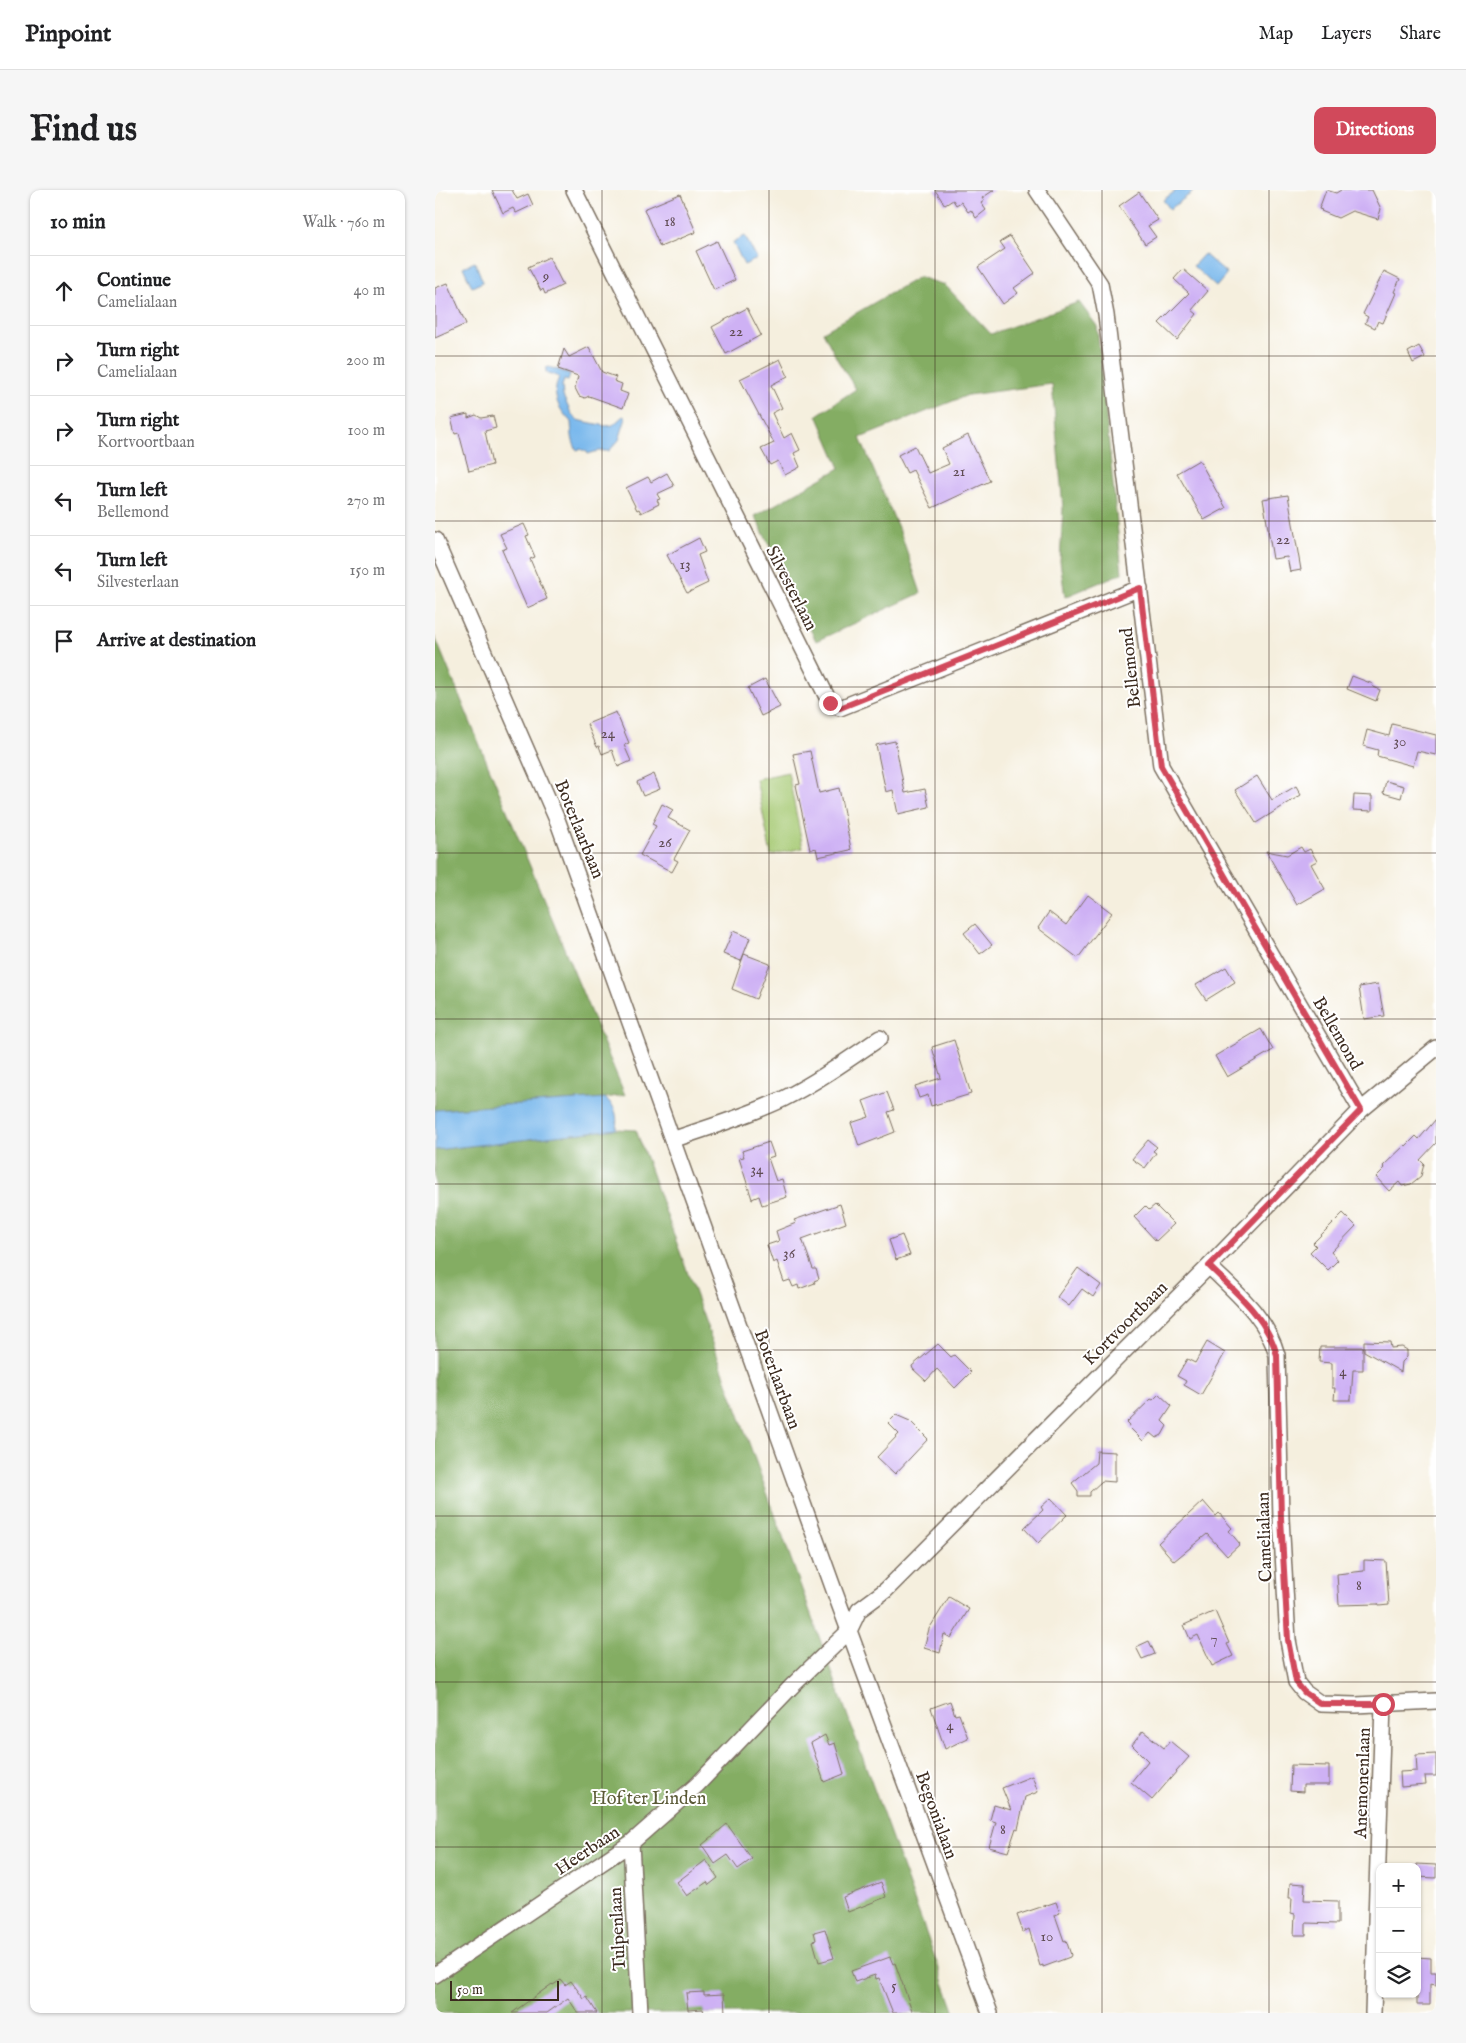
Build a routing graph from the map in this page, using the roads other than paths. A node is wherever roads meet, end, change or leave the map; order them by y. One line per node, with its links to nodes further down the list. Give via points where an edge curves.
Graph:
1 (574, 190): 4 (street, Silvesterlaan, via 830,703 840,708)
2 (1037, 190): 4 (street, Bellemond, via 1100,284)
3 (435, 540): 8 (street, Boterlaarbaan, via 558,822)
4 (1140, 588): 7 (street, Bellemond, via 1161,766)
5 (880, 1038): 8 (street, via 834,1070 784,1098 750,1114)
6 (1436, 1048): 7 (street, Kortvoortbaan)
7 (1361, 1110): 9 (street, Kortvoortbaan)
8 (672, 1140): 10 (street, Boterlaarbaan)
9 (1209, 1266): 10 (street, Kortvoortbaan, via 886,1590 859,1610); 12 (street, Camelialaan, via 1257,1314 1272,1338 1277,1355 1288,1640 1296,1682 1321,1704)
10 (849, 1630): 13 (street, Heerbaan, via 697,1786); 16 (street, Begonialaan)
11 (1436, 1701): 12 (street, Camelialaan)
12 (1383, 1704): 17 (street, Anemonenlaan)
13 (631, 1843): 14 (street, Heerbaan); 15 (street, Tulpenlaan)
14 (435, 1975)
15 (640, 2013)
16 (990, 2013)
17 (1373, 2013)

